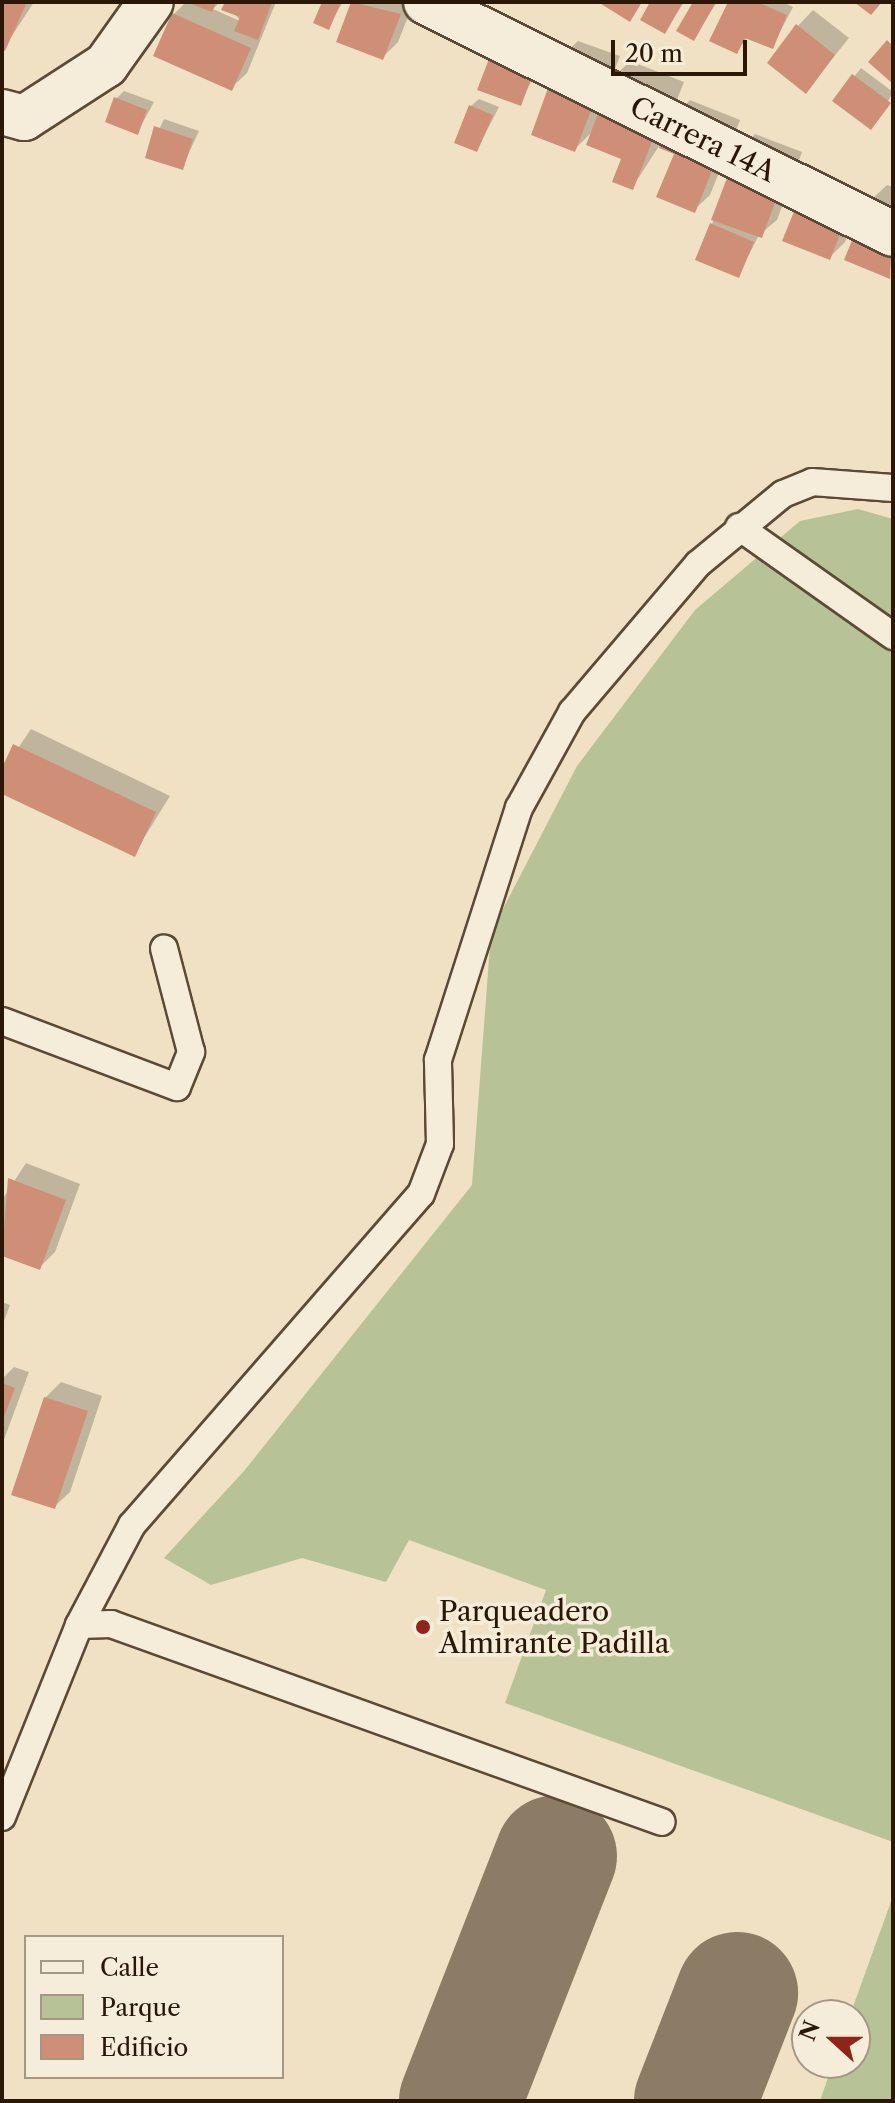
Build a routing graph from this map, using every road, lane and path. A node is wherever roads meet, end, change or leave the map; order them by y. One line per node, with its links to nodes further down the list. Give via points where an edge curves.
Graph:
1 (151, 2): 3 (street, via 106,65 24,118)
2 (426, 2): 4 (street, Carrera 14A)
3 (2, 112)
4 (893, 234)
5 (893, 488): 6 (lane, via 812,482)
6 (739, 527): 7 (lane); 10 (lane, via 640,628 572,712 519,808 438,1060 440,1144 421,1194 132,1525)
7 (893, 636)
8 (164, 948): 9 (lane, via 191,1052 177,1087)
9 (2, 1021)
10 (79, 1625): 11 (lane); 12 (lane, via 129,1628)
11 (2, 1817)
12 (662, 1822)

